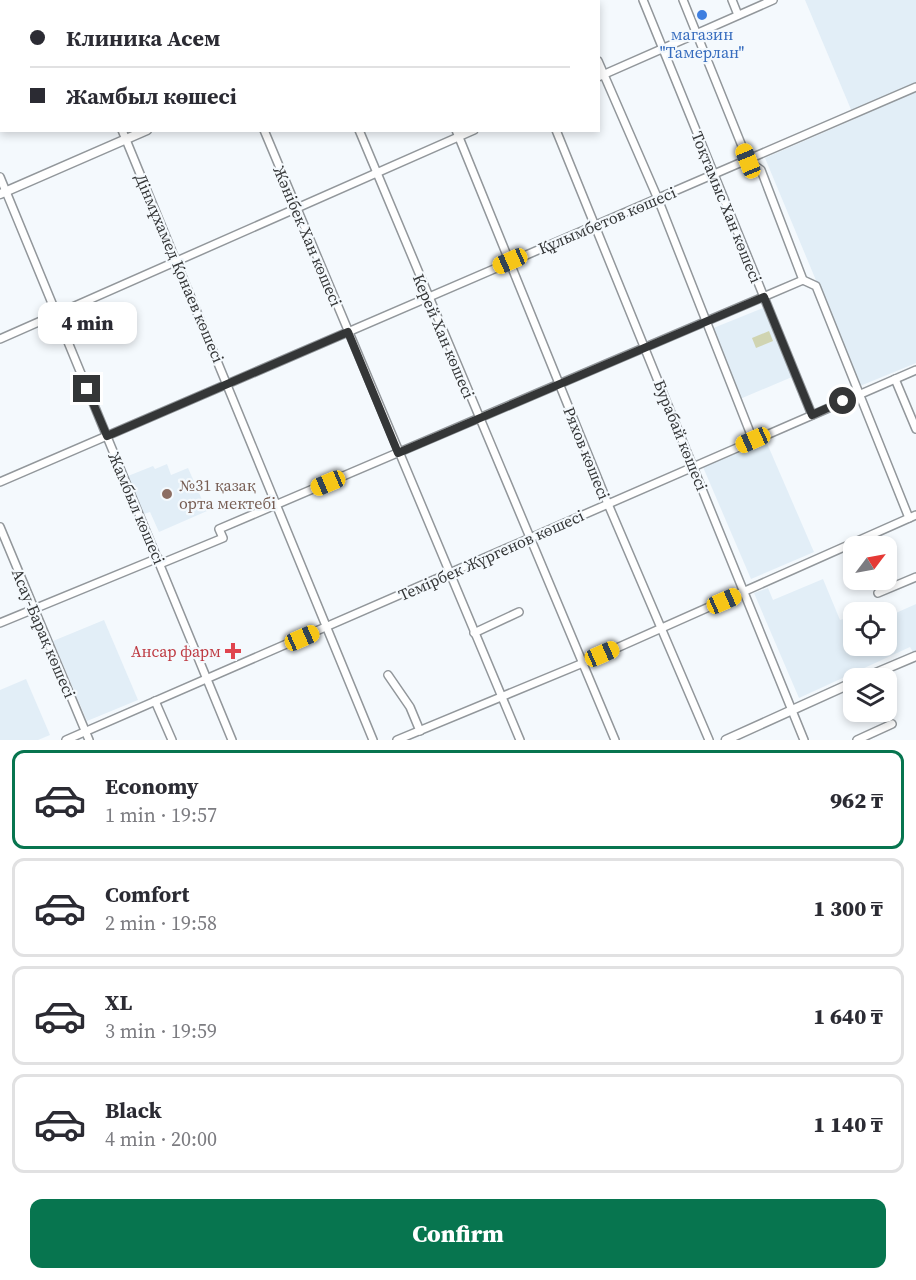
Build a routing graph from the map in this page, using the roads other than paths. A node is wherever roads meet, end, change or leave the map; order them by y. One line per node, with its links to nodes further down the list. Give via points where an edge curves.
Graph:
1 (643, 0): 7 (street, Тоқтамыс Хан көшесі)
2 (683, 0): 6 (street)
3 (732, 0): 5 (street)
4 (773, 0): 5 (street)
5 (738, 15): 6 (street)
6 (697, 32): 7 (street); 17 (street)
7 (662, 47): 8 (street); 19 (street, Тоқтамыс Хан көшесі)
8 (601, 76): 22 (street)
9 (916, 87): 17 (street, Құлымбетов көшесі)
10 (123, 132): 16 (street, Дінмұхамед Қонаев көшесі)
11 (143, 132): 16 (main road)
12 (265, 132): 23 (street, Жәнібек Хан көшесі)
13 (360, 132): 18 (street, Керей Хан көшесі)
14 (557, 132): 24 (street, Бурабай көшесі)
15 (458, 134): 18 (street); 26 (street, Ряхов көшесі)
16 (126, 140): 21 (main road); 25 (street, Дінмұхамед Қонаев көшесі)
17 (748, 161): 19 (street, Құлымбетов көшесі); 27 (street, via 761,170)
18 (377, 174): 23 (street); 28 (street, Керей Хан көшесі)
19 (714, 175): 22 (street, Құлымбетов көшесі); 29 (street, Тоқтамыс Хан көшесі)
20 (0, 177): 21 (street, Жамбыл көшесі)
21 (3, 192): 30 (street, Жамбыл көшесі)
22 (658, 199): 24 (street, Құлымбетов көшесі); 31 (street)
23 (296, 209): 25 (street); 32 (street, Жәнібек Хан көшесі)
24 (595, 225): 26 (street, Құлымбетов көшесі); 34 (street, Бурабай көшесі)
25 (177, 261): 30 (street); 37 (street, Дінмұхамед Қонаев көшесі)
26 (510, 261): 28 (street, Құлымбетов көшесі); 38 (street, Ряхов көшесі)
27 (803, 280): 29 (street); 39 (street, via 816,286)
28 (428, 296): 32 (street, Құлымбетов көшесі); 41 (street, Керей Хан көшесі)
29 (764, 297): 31 (street); 40 (street, Тоқтамыс Хан көшесі)
30 (57, 314): 33 (street); 43 (street, Жамбыл көшесі)
31 (705, 322): 34 (street); 44 (street)
32 (348, 332): 37 (street, Құлымбетов көшесі); 45 (street, Жәнібек Хан көшесі)
33 (0, 339)
34 (647, 348): 38 (street); 46 (street, Бурабай көшесі)
35 (916, 370): 36 (street, Темірбек Жүргенов көшесі)
36 (895, 379): 39 (street, Темірбек Жүргенов көшесі); 42 (street)
37 (228, 383): 43 (street, Құлымбетов көшесі); 49 (street, Дінмұхамед Қонаев көшесі)
38 (559, 384): 41 (street); 48 (street, Ряхов көшесі)
39 (859, 395): 40 (street, Темірбек Жүргенов көшесі); 50 (street)
40 (812, 415): 44 (street, Темірбек Жүргенов көшесі)
41 (479, 419): 45 (street); 52 (street, Керей Хан көшесі)
42 (916, 429)
43 (107, 436): 47 (street, Құлымбетов көшесі); 53 (street, Жамбыл көшесі)
44 (753, 440): 46 (street, Темірбек Жүргенов көшесі)
45 (398, 453): 49 (street); 54 (street, Жәнібек Хан көшесі)
46 (694, 466): 48 (street, Темірбек Жүргенов көшесі); 56 (street, Бурабай көшесі)
47 (0, 482)
48 (608, 504): 52 (street, Темірбек Жүргенов көшесі); 62 (street, Ряхов көшесі)
49 (277, 505): 53 (street, via 219,529 223,538); 61 (street, Дінмұхамед Қонаев көшесі)
50 (912, 516): 56 (street)
51 (0, 527): 58 (street, Асау-Барақ көшесі)
52 (530, 539): 54 (street, Темірбек Жүргенов көшесі); 65 (street, Керей Хан көшесі)
53 (159, 561): 58 (street); 68 (street, Жамбыл көшесі)
54 (449, 573): 61 (street, Темірбек Жүргенов көшесі); 63 (street, Жәнібек Хан көшесі)
55 (916, 577): 57 (street)
56 (744, 591): 62 (street); 72 (street, Бурабай көшесі)
57 (878, 593)
58 (34, 609): 60 (street); 75 (street, Асау-Барақ көшесі)
59 (519, 612): 63 (street)
60 (0, 623)
61 (328, 626): 68 (street, Темірбек Жүргенов көшесі); 80 (street, Дінмұхамед Қонаев көшесі)
62 (661, 628): 65 (street); 84 (street, Ряхов көшесі)
63 (474, 633): 70 (street, Жәнібек Хан көшесі)
64 (916, 656): 66 (main road)
65 (583, 663): 70 (street); 83 (street, Керей Хан көшесі)
66 (888, 668)
67 (388, 675): 74 (street, via 410,707)
68 (207, 679): 71 (street, Темірбек Жүргенов көшесі); 79 (street, Жамбыл көшесі)
69 (843, 687): 72 (main road)
70 (502, 698): 74 (street); 82 (street, Жәнібек Хан көшесі)
71 (155, 702): 75 (street, Темірбек Жүргенов көшесі); 78 (street)
72 (792, 710): 85 (main road); 86 (street, Бурабай көшесі)
73 (892, 724): 87 (street)
74 (420, 731): 81 (street)
75 (85, 732): 76 (street, Темірбек Жүргенов көшесі); 77 (street, Асау-Барақ көшесі)
76 (66, 740)
77 (88, 740)
78 (172, 740)
79 (232, 740)
80 (373, 740)
81 (398, 740)
82 (520, 740)
83 (615, 740)
84 (709, 740)
85 (726, 740)
86 (804, 740)
87 (857, 740)

